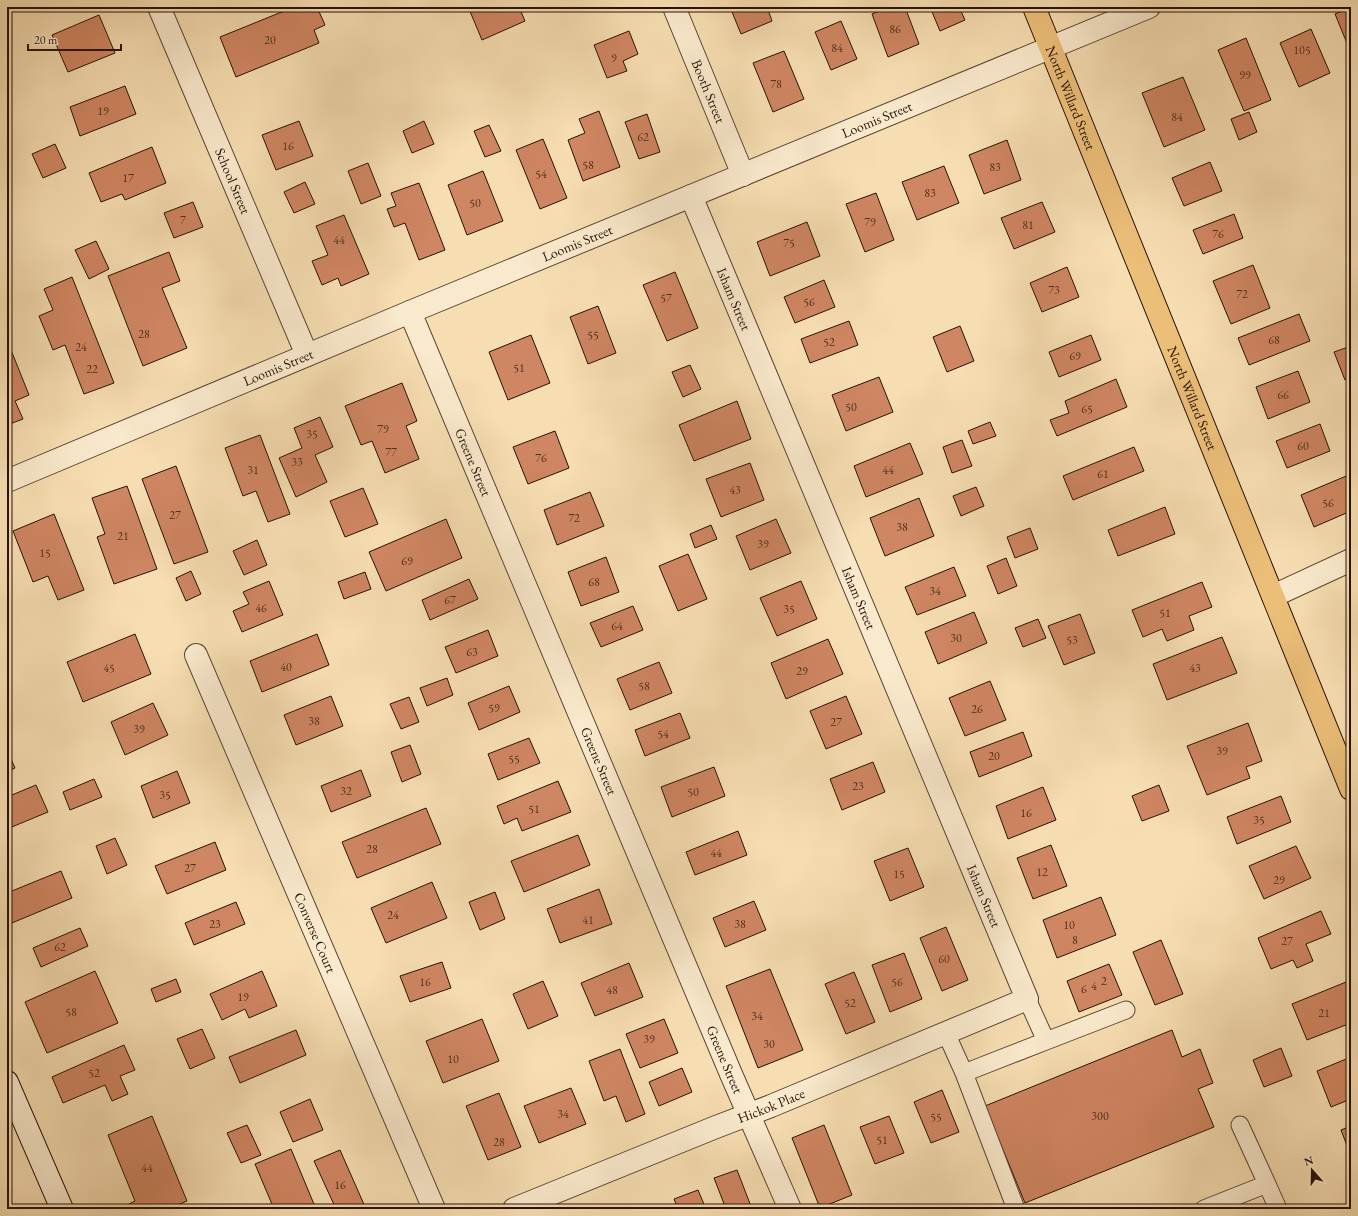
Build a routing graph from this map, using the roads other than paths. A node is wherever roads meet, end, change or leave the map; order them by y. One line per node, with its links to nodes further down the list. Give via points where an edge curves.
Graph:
1 (159, 7): 9 (street, School Street)
2 (674, 7): 6 (street, Booth Street)
3 (1034, 7): 5 (main road, North Willard Street)
4 (1149, 7): 5 (street, Loomis Street)
5 (1050, 48): 6 (street, Loomis Street); 12 (main road, North Willard Street)
6 (743, 175): 7 (street, Loomis Street)
7 (692, 196): 8 (street, Loomis Street); 15 (street, Isham Street)
8 (410, 312): 9 (street, Loomis Street); 21 (street, Greene Street)
9 (307, 355): 10 (street, Loomis Street)
10 (7, 480)
11 (1351, 560): 12 (street)
12 (1273, 596): 14 (main road, North Willard Street)
13 (196, 655): 25 (street, Converse Court)
14 (1351, 789)
15 (1027, 999): 17 (street, Hickok Place); 18 (lane)
16 (1126, 1010): 18 (lane)
17 (946, 1033): 19 (lane); 21 (street, Hickok Place)
18 (1046, 1041): 19 (lane)
19 (964, 1073): 28 (lane)
20 (7, 1082): 24 (street)
21 (748, 1114): 26 (street, Hickok Place); 27 (street, Greene Street)
22 (1240, 1125): 23 (lane)
23 (1267, 1184): 29 (lane); 30 (lane)
24 (62, 1209)
25 (434, 1209)
26 (514, 1209)
27 (790, 1209)
28 (1016, 1209)
29 (1204, 1209)
30 (1278, 1209)

